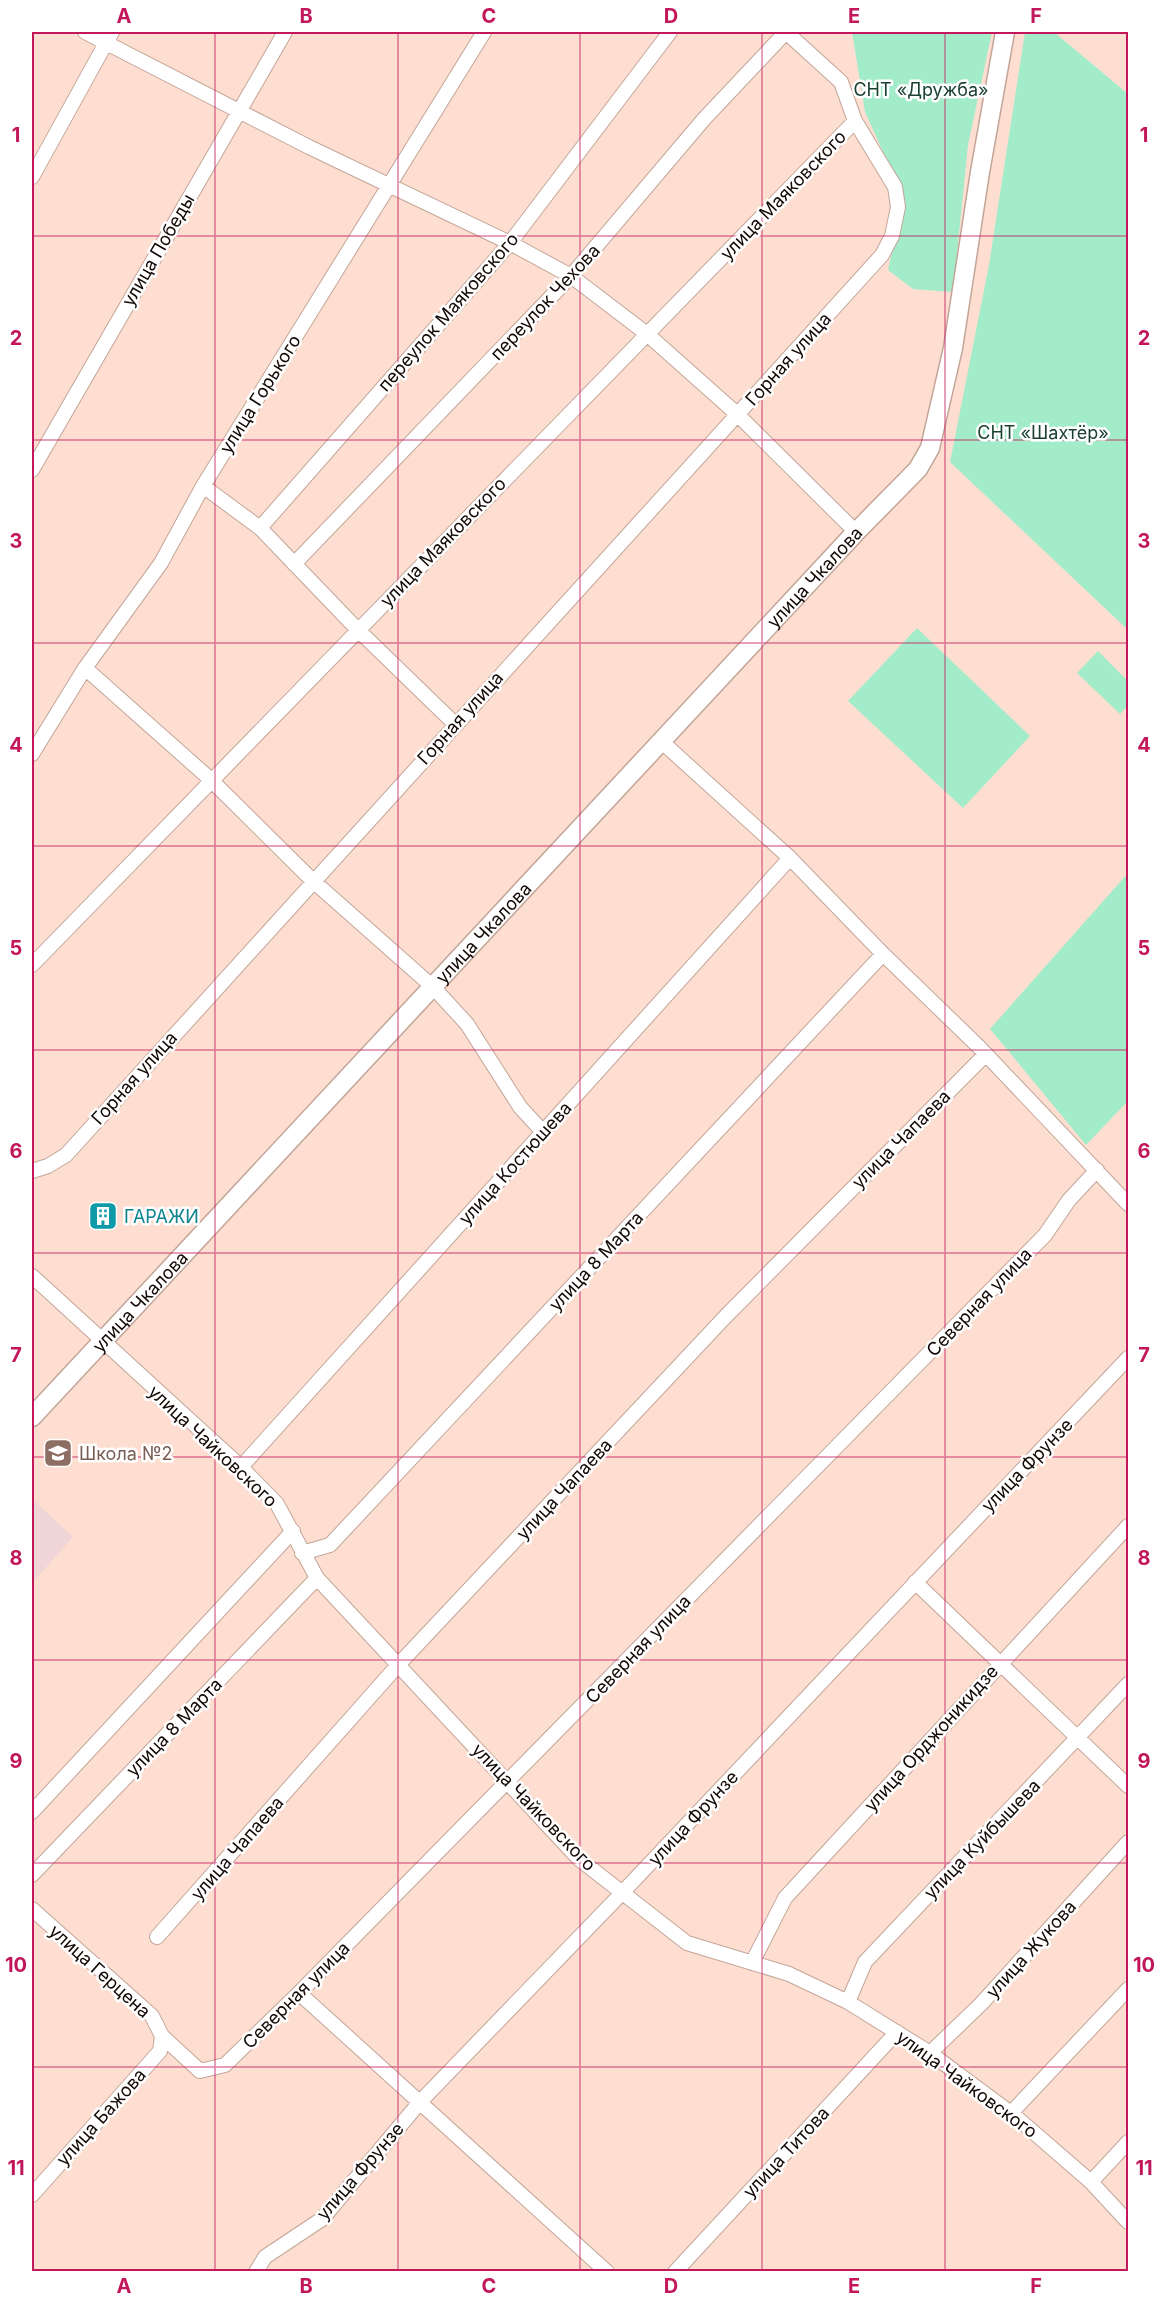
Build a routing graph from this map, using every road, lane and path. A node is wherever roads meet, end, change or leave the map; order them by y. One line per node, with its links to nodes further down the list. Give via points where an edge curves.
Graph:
1 (85, 32): 7 (street)
2 (285, 32): 8 (street, улица Победы)
3 (484, 32): 11 (street, улица Горького)
4 (670, 32): 12 (street, переулок Маяковского)
5 (786, 32): 9 (street, Горная улица, via 842,82); 13 (street, переулок Чехова, via 704,120)
6 (1005, 32): 19 (main road, улица Чкалова, via 953,348 930,448 918,469)
7 (109, 37): 8 (street); 10 (street)
8 (238, 110): 11 (street); 16 (street, улица Победы)
9 (855, 121): 14 (street, улица Маяковского); 15 (street, Горная улица, via 895,188 898,207 892,236 882,255)
10 (32, 177)
11 (391, 185): 12 (street); 17 (street, улица Горького)
12 (510, 243): 13 (street); 18 (street, переулок Маяковского)
13 (571, 276): 14 (street); 20 (street, переулок Чехова)
14 (647, 334): 15 (street); 21 (street, улица Маяковского)
15 (737, 414): 19 (street); 23 (street, Горная улица)
16 (32, 470)
17 (203, 486): 18 (street); 22 (street, улица Горького, via 161,563)
18 (260, 528): 20 (street)
19 (856, 532): 24 (main road, улица Чкалова)
20 (294, 564): 21 (street)
21 (357, 629): 23 (street); 26 (street, улица Маяковского)
22 (85, 668): 25 (street, улица Горького); 26 (street)
23 (455, 724): 28 (street, Горная улица)
24 (662, 742): 27 (street); 31 (main road, улица Чкалова)
25 (32, 754)
26 (210, 779): 28 (street); 30 (street, улица Маяковского)
27 (790, 858): 29 (street); 33 (street, улица Костюшева)
28 (312, 880): 31 (street); 35 (street, Горная улица, via 66,1155)
29 (883, 954): 32 (street); 44 (street, улица 8 Марта, via 330,1545)
30 (32, 966)
31 (433, 987): 33 (street, via 466,1024 520,1107); 38 (main road, улица Чкалова)
32 (986, 1054): 34 (street); 48 (street, улица Чапаева, via 726,1316)
33 (543, 1132): 41 (street, улица Костюшева)
34 (1097, 1170): 36 (street); 51 (street, Северная улица, via 1069,1200 1045,1235)
35 (32, 1171)
36 (1128, 1204)
37 (32, 1276): 38 (street, улица Чайковского)
38 (102, 1342): 40 (main road, улица Чкалова); 41 (street, улица Чайковского)
39 (1128, 1358): 46 (street, улица Фрунзе)
40 (32, 1417)
41 (241, 1467): 43 (street, улица Чайковского, via 277,1504)
42 (1128, 1526): 47 (street, улица Орджоникидзе)
43 (292, 1531): 44 (street, улица Чайковского); 53 (street)
44 (302, 1553): 45 (street, улица Чайковского)
45 (317, 1578): 48 (street, улица Чайковского); 55 (street, улица 8 Марта)
46 (915, 1582): 47 (street); 56 (street, улица Фрунзе)
47 (1000, 1663): 50 (street); 59 (street, улица Орджоникидзе, via 785,1898)
48 (399, 1664): 51 (street, улица Чайковского); 58 (street, улица Чапаева)
49 (1128, 1684): 50 (street, улица Куйбышева)
50 (1077, 1738): 52 (street); 62 (street, улица Куйбышева, via 865,1962)
51 (509, 1781): 56 (street, улица Чайковского, via 579,1859); 61 (street, Северная улица)
52 (1128, 1786)
53 (32, 1812)
54 (1128, 1842): 65 (street, улица Жукова, via 981,2004)
55 (32, 1875)
56 (621, 1894): 59 (street, улица Чайковского, via 687,1943); 66 (street, улица Фрунзе)
57 (32, 1909): 64 (street, улица Герцена, via 152,2016)
58 (157, 1937)
59 (752, 1963): 62 (street, улица Чайковского, via 789,1974)
60 (1128, 1989): 67 (street)
61 (300, 1993): 64 (street, Северная улица, via 225,2065 200,2072); 66 (street)
62 (848, 2002): 63 (street, улица Чайковского)
63 (897, 2032): 65 (street, улица Чайковского); 74 (street, улица Титова)
64 (162, 2036): 70 (street, улица Бажова, via 160,2051)
65 (930, 2053): 67 (street, улица Чайковского)
66 (420, 2102): 72 (street, улица Фрунзе, via 322,2219 265,2257); 73 (street)
67 (1011, 2113): 69 (street, улица Чайковского)
68 (1128, 2142): 69 (street)
69 (1091, 2182): 71 (street, улица Чайковского)
70 (32, 2195)
71 (1128, 2222)
72 (256, 2271)
73 (607, 2271)
74 (675, 2271)

